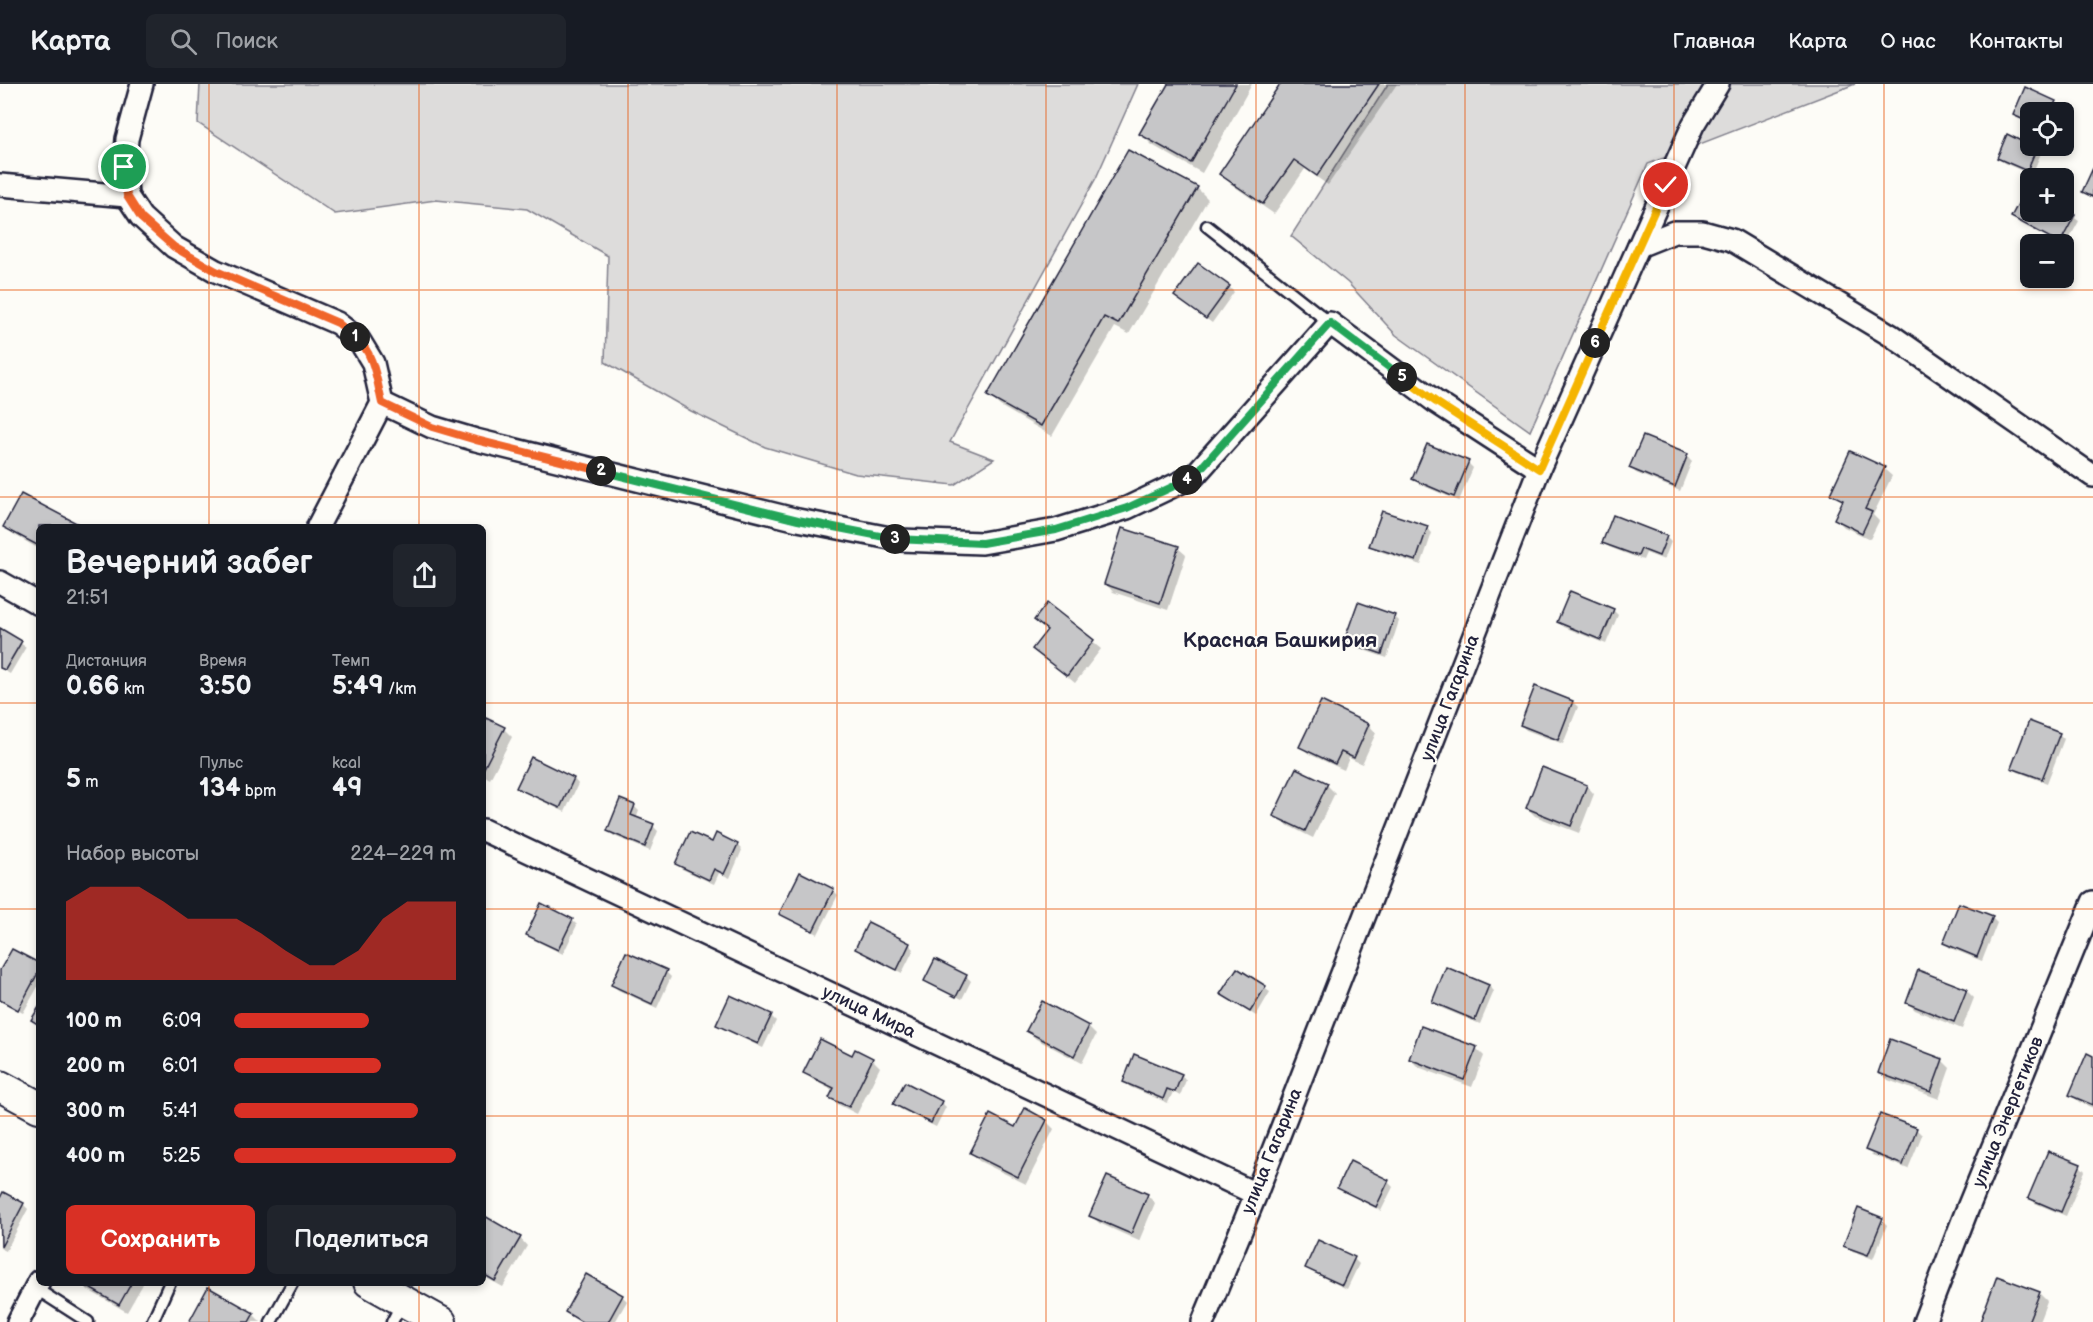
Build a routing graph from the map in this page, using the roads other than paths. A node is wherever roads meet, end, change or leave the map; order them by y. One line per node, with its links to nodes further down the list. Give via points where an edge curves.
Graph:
1 (142, 84): 4 (street, via 127,139)
2 (1718, 84): 6 (street, улица Гагарина, via 1693,125)
3 (0, 185): 4 (street)
4 (127, 196): 8 (street, via 141,218 174,247 216,271 338,323 359,340 373,363)
5 (1207, 226): 7 (lane)
6 (1639, 246): 9 (street, улица Гагарина); 10 (street, via 1674,232 1702,232 1732,240 1892,336)
7 (1330, 323): 8 (street, via 1194,476 1127,508 1056,530 982,543 900,540 798,520 476,440 432,427); 9 (street, via 1436,402)
8 (382, 403): 11 (street)
9 (1539, 469): 18 (street, улица Гагарина)
10 (2093, 476)
11 (319, 524)
12 (0, 582): 13 (street)
13 (36, 602)
14 (486, 831): 18 (street, улица Мира)
15 (2093, 902): 31 (street, улица Энергетиков)
16 (0, 1086): 17 (street)
17 (36, 1105)
18 (1256, 1194): 30 (street, улица Гагарина)
19 (36, 1286): 25 (street)
20 (40, 1286): 26 (lane)
21 (168, 1286): 27 (lane)
22 (291, 1286): 28 (lane)
23 (373, 1286): 24 (street)
24 (397, 1312): 29 (street)
25 (18, 1322)
26 (88, 1322)
27 (152, 1322)
28 (271, 1322)
29 (441, 1322)
30 (1203, 1322)
31 (1924, 1322)

